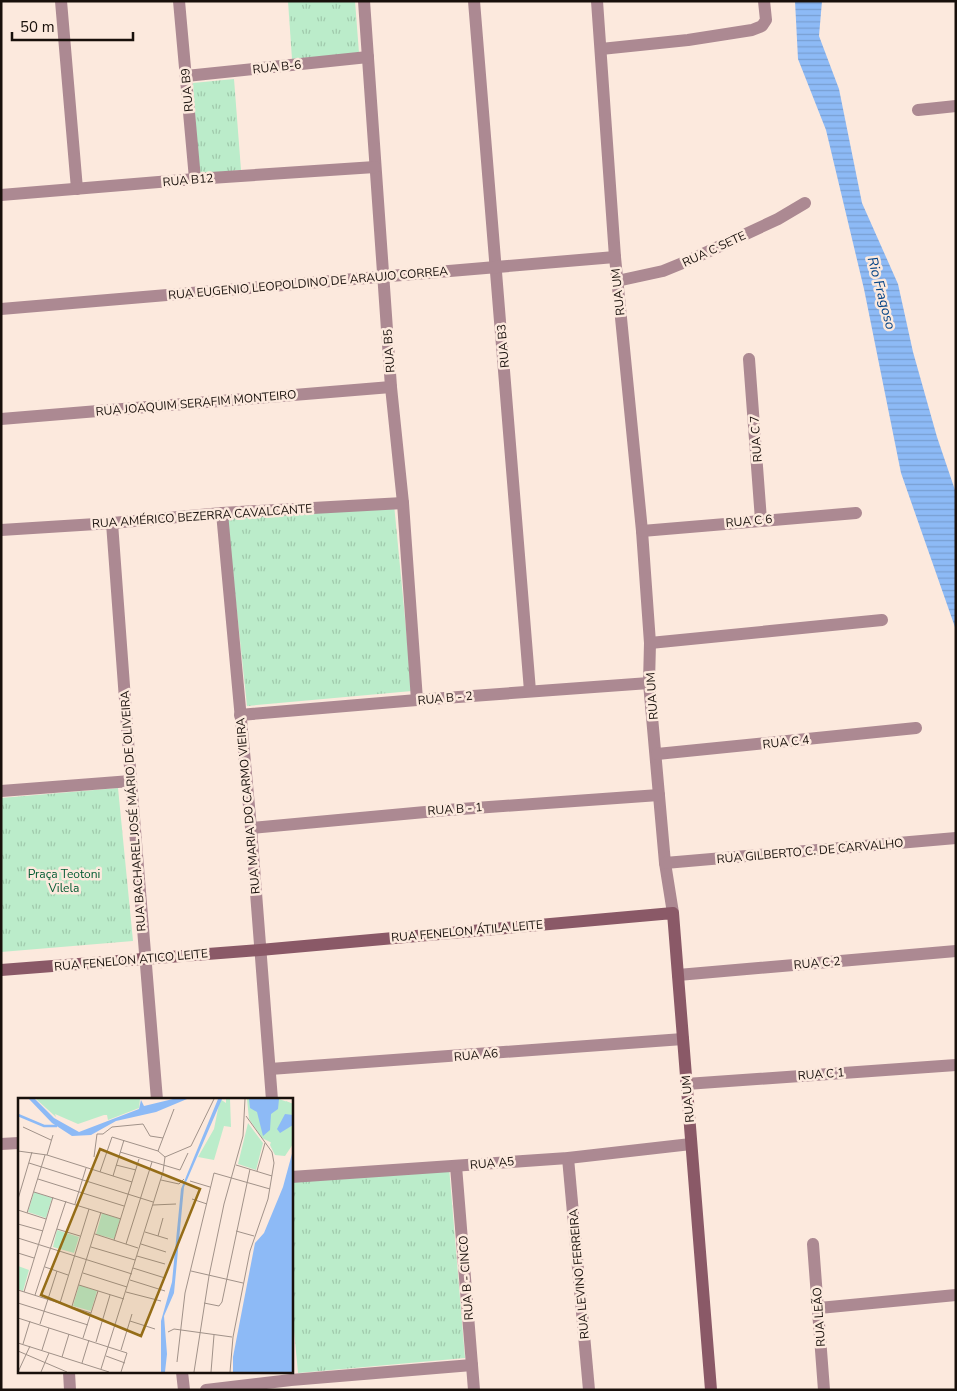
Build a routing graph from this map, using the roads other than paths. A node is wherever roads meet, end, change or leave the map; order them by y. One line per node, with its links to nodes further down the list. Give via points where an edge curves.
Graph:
1 (61, 1): 14 (street)
2 (178, 1): 9 (street, RUA B9)
3 (364, 1): 8 (street, RUA B5)
4 (474, 1): 18 (street, RUA B3)
5 (597, 1): 7 (street, RUA UM)
6 (764, 1): 7 (street, via 766,20 762,26 752,30)
7 (601, 48): 17 (street, RUA UM)
8 (368, 57): 9 (street, RUA B-6); 12 (street, RUA B5)
9 (186, 76): 13 (street, RUA B9)
10 (956, 106): 11 (street)
11 (918, 110)
12 (375, 167): 13 (street, RUA B12); 19 (street, RUA B5)
13 (195, 179): 14 (street, RUA B12)
14 (77, 189): 15 (street, RUA B12)
15 (1, 195)
16 (805, 203): 20 (street, RUA C SETE, via 690,260 663,271)
17 (615, 257): 18 (street, RUA EUGENIO LEOPOLDINO DE ARAUJO CORREA); 20 (street, RUA UM)
18 (495, 268): 19 (street, RUA EUGENIO LEOPOLDINO DE ARAUJO CORREA); 35 (street, RUA B3)
19 (384, 276): 21 (street, RUA EUGENIO LEOPOLDINO DE ARAUJO CORREA); 23 (street, RUA B5)
20 (617, 281): 31 (street, RUA UM)
21 (1, 308)
22 (749, 359): 28 (street, RUA C 7)
23 (391, 386): 24 (street, RUA JOAQUIM SERAFIM MONTEIRO); 25 (street, RUA B5)
24 (1, 419)
25 (403, 503): 26 (street, RUA AMÉRICO BEZERRA CAVALCANTE); 36 (street, RUA B5)
26 (222, 513): 29 (street, RUA AMÉRICO BEZERRA CAVALCANTE); 37 (street, RUA MARIA DO CARMO VIEIRA)
27 (856, 513): 28 (street, RUA C 6)
28 (761, 520): 31 (street, RUA C 6)
29 (112, 523): 30 (street, RUA AMÉRICO BEZERRA CAVALCANTE); 40 (street, RUA BACHAREL JOSÉ MÁRIO DE OLIVEIRA)
30 (1, 530)
31 (642, 531): 33 (street, RUA UM)
32 (882, 620): 33 (street)
33 (650, 643): 34 (street, RUA UM)
34 (650, 683): 35 (street, RUA B - 2); 39 (street, RUA UM)
35 (530, 691): 36 (street, RUA B - 2)
36 (417, 700): 37 (street, RUA B - 2)
37 (240, 715): 43 (street, RUA MARIA DO CARMO VIEIRA)
38 (916, 728): 39 (street, RUA C 4)
39 (657, 754): 42 (street, RUA UM)
40 (131, 781): 41 (street); 49 (street, RUA BACHAREL JOSÉ MÁRIO DE OLIVEIRA)
41 (1, 791)
42 (659, 795): 43 (street, RUA B - 1); 45 (street, RUA UM)
43 (251, 828): 47 (street, RUA MARIA DO CARMO VIEIRA)
44 (956, 838): 45 (street, RUA GILBERTO C. DE CARVALHO)
45 (665, 863): 46 (street, RUA UM)
46 (673, 913): 47 (street, RUA FENELON ÁTILA LEITE); 51 (street, RUA UM)
47 (260, 950): 49 (street, RUA FENELON ATICO LEITE); 54 (street, RUA MARIA DO CARMO VIEIRA)
48 (956, 950): 51 (street, RUA C 2)
49 (145, 958): 50 (street, RUA FENELON ATICO LEITE); 56 (street, RUA BACHAREL JOSÉ MÁRIO DE OLIVEIRA)
50 (1, 970)
51 (678, 975): 52 (street, RUA UM)
52 (683, 1039): 54 (street, RUA A6); 55 (street, RUA UM)
53 (956, 1064): 55 (street, RUA C 1)
54 (270, 1069): 57 (street, RUA MARIA DO CARMO VIEIRA)
55 (686, 1084): 60 (street, RUA UM)
56 (157, 1098)
57 (272, 1098)
58 (18, 1143): 59 (street)
59 (1, 1144)
60 (691, 1144): 61 (street, RUA A5); 76 (street, RUA UM)
61 (568, 1158): 62 (street, RUA A5); 75 (street, RUA LEVINO FERREIRA)
62 (456, 1166): 63 (street, RUA A5); 67 (street, RUA B - CINCO)
63 (292, 1177)
64 (813, 1244): 66 (street, RUA LEÃO)
65 (956, 1295): 66 (street)
66 (818, 1308): 77 (street, RUA LEÃO)
67 (472, 1365): 70 (street); 74 (street, RUA B - CINCO)
68 (69, 1374): 71 (street)
69 (182, 1374): 72 (street)
70 (291, 1376): 73 (street)
71 (70, 1390)
72 (184, 1390)
73 (206, 1390)
74 (474, 1390)
75 (589, 1390)
76 (711, 1390)
77 (824, 1390)

